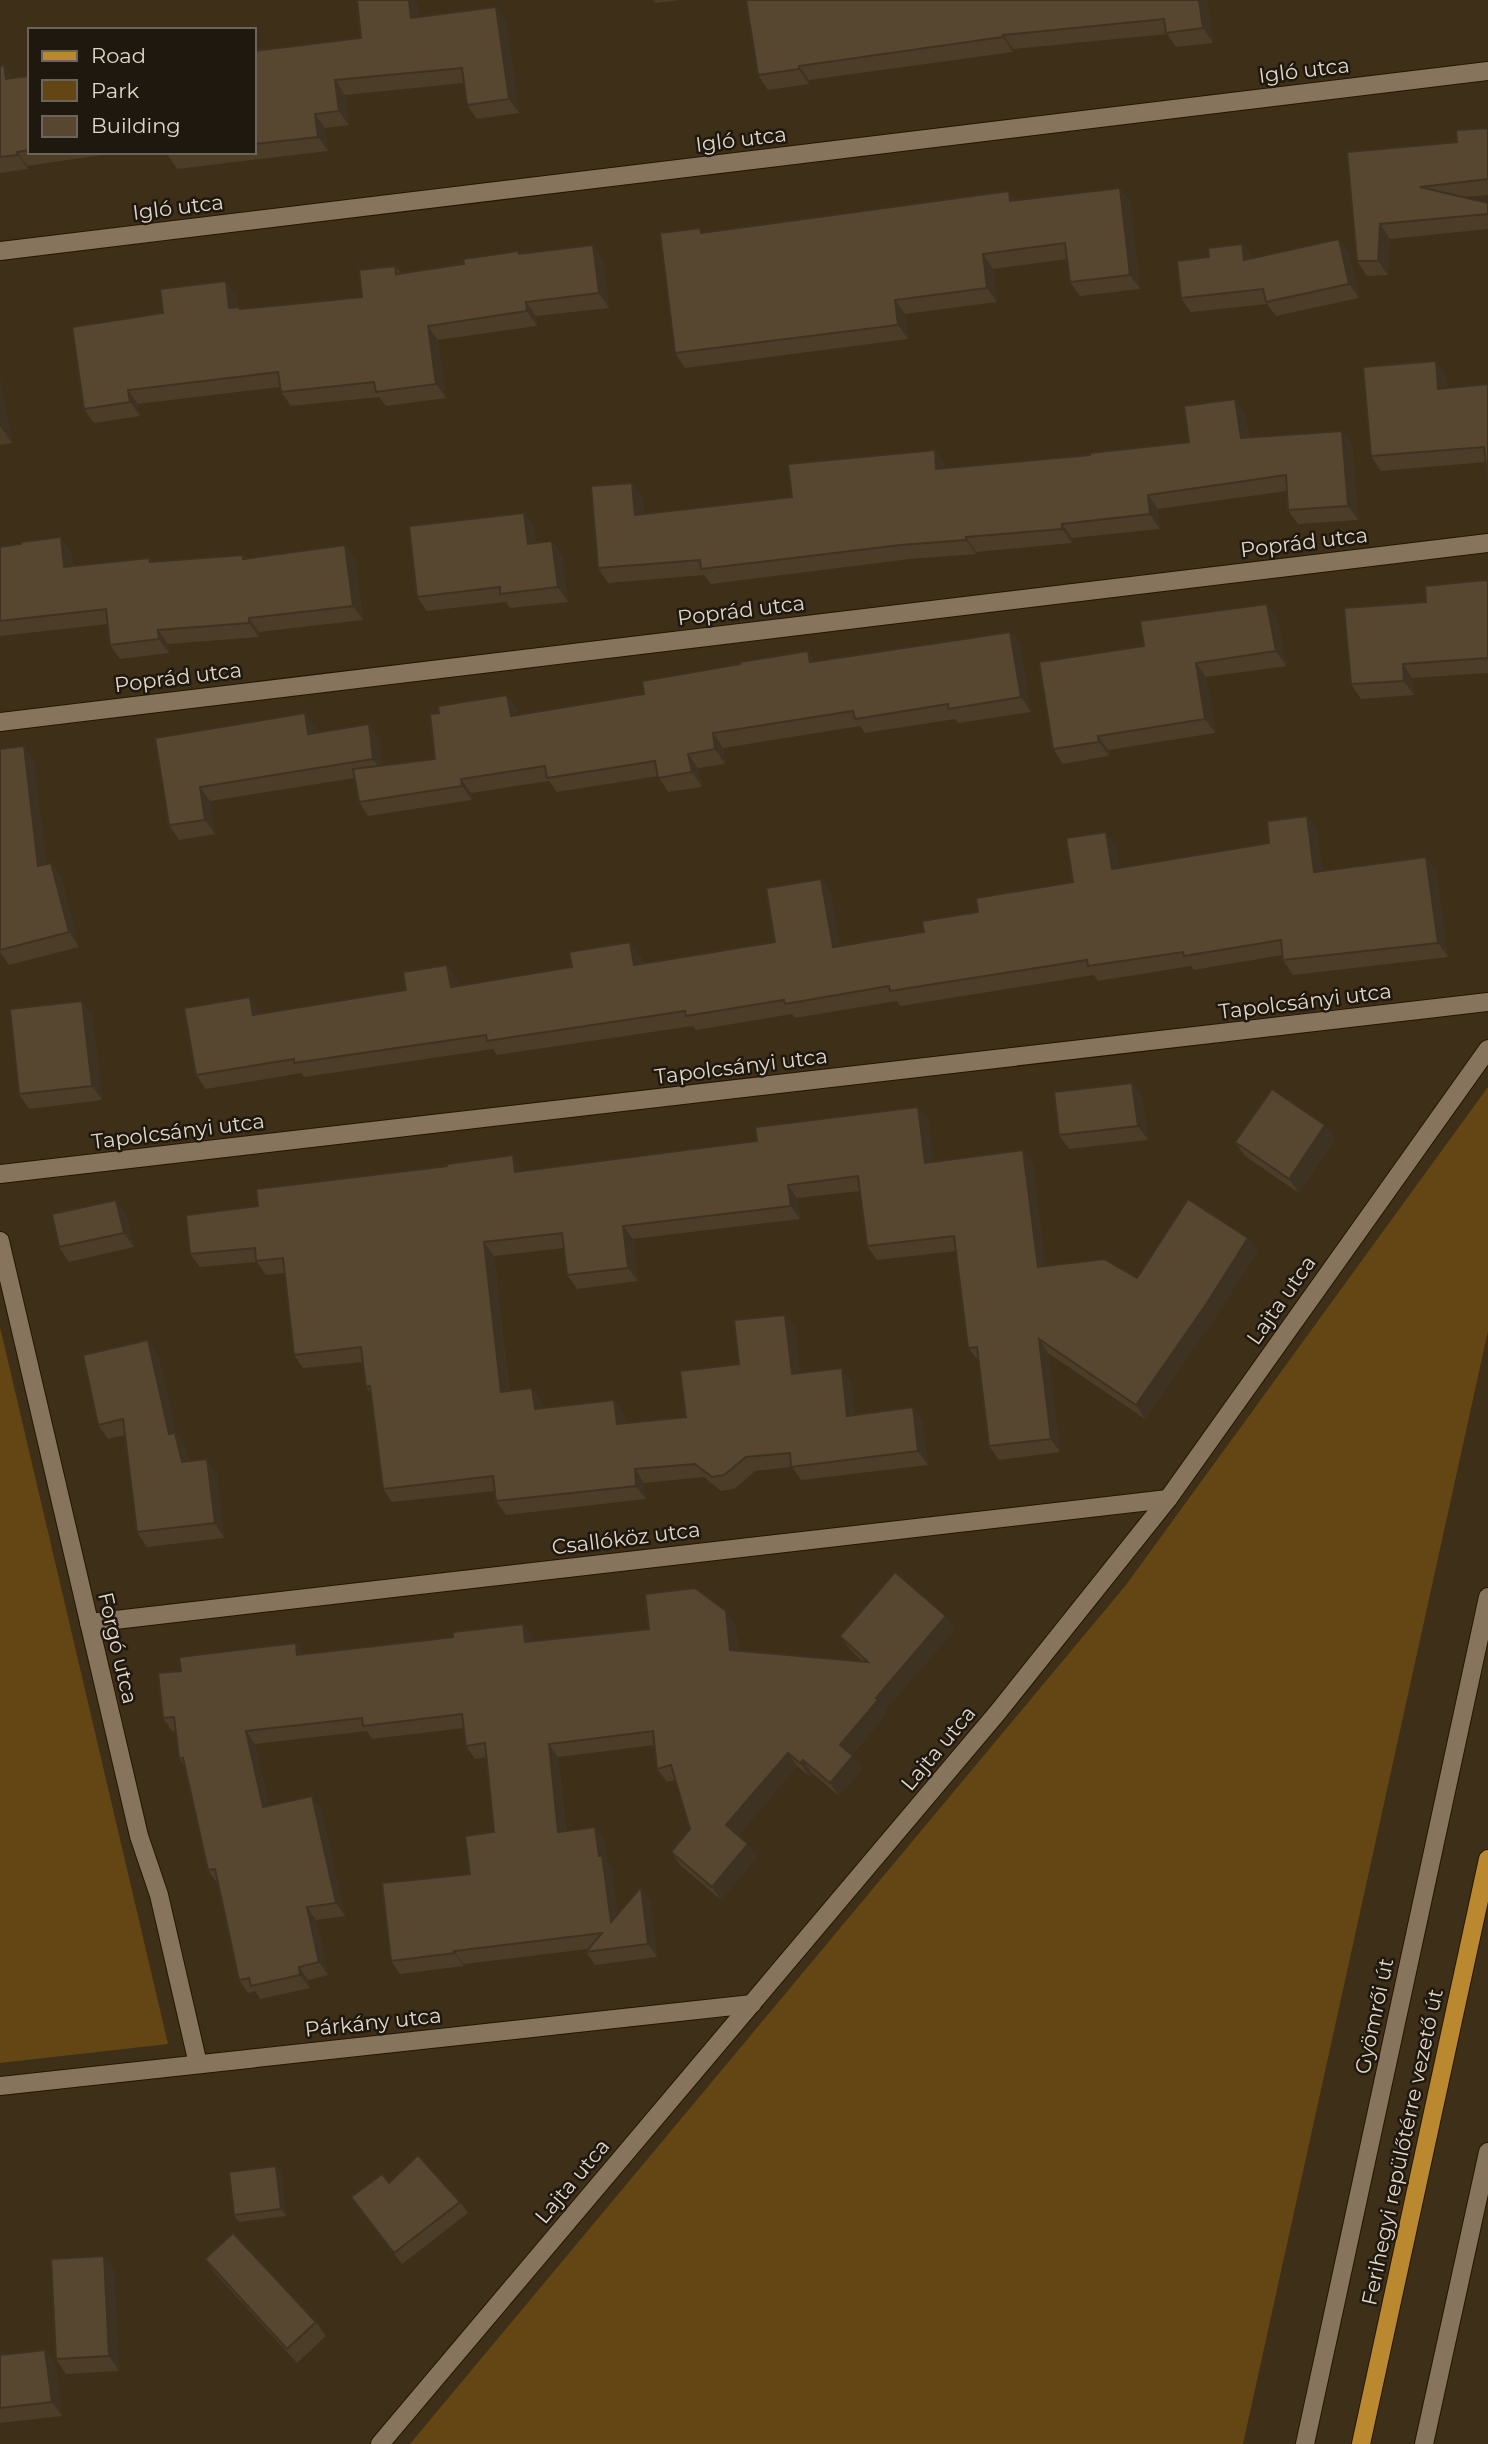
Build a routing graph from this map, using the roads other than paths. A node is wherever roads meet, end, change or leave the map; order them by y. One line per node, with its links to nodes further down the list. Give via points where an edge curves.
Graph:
1 (1488, 71): 2 (street, Igló utca)
2 (0, 251)
3 (1488, 543): 4 (street, Poprád utca)
4 (0, 722)
5 (1488, 1002): 7 (street, Tapolcsányi utca)
6 (1488, 1049): 9 (street, Lajta utca)
7 (0, 1174)
8 (0, 1241): 11 (street, Forgó utca)
9 (1168, 1499): 11 (street, Csallóköz utca); 13 (street, Lajta utca, via 998,1712)
10 (1488, 1597): 18 (street, Gyömrői út)
11 (89, 1623): 14 (street, Forgó utca)
12 (1488, 1859): 19 (main road, Ferihegyi repülőtérre vezető út)
13 (752, 2004): 14 (street, Párkány utca); 17 (street, Lajta utca)
14 (198, 2064): 15 (street, Párkány utca)
15 (0, 2086)
16 (1488, 2152): 20 (street)
17 (380, 2444)
18 (1305, 2444)
19 (1362, 2444)
20 (1424, 2444)

